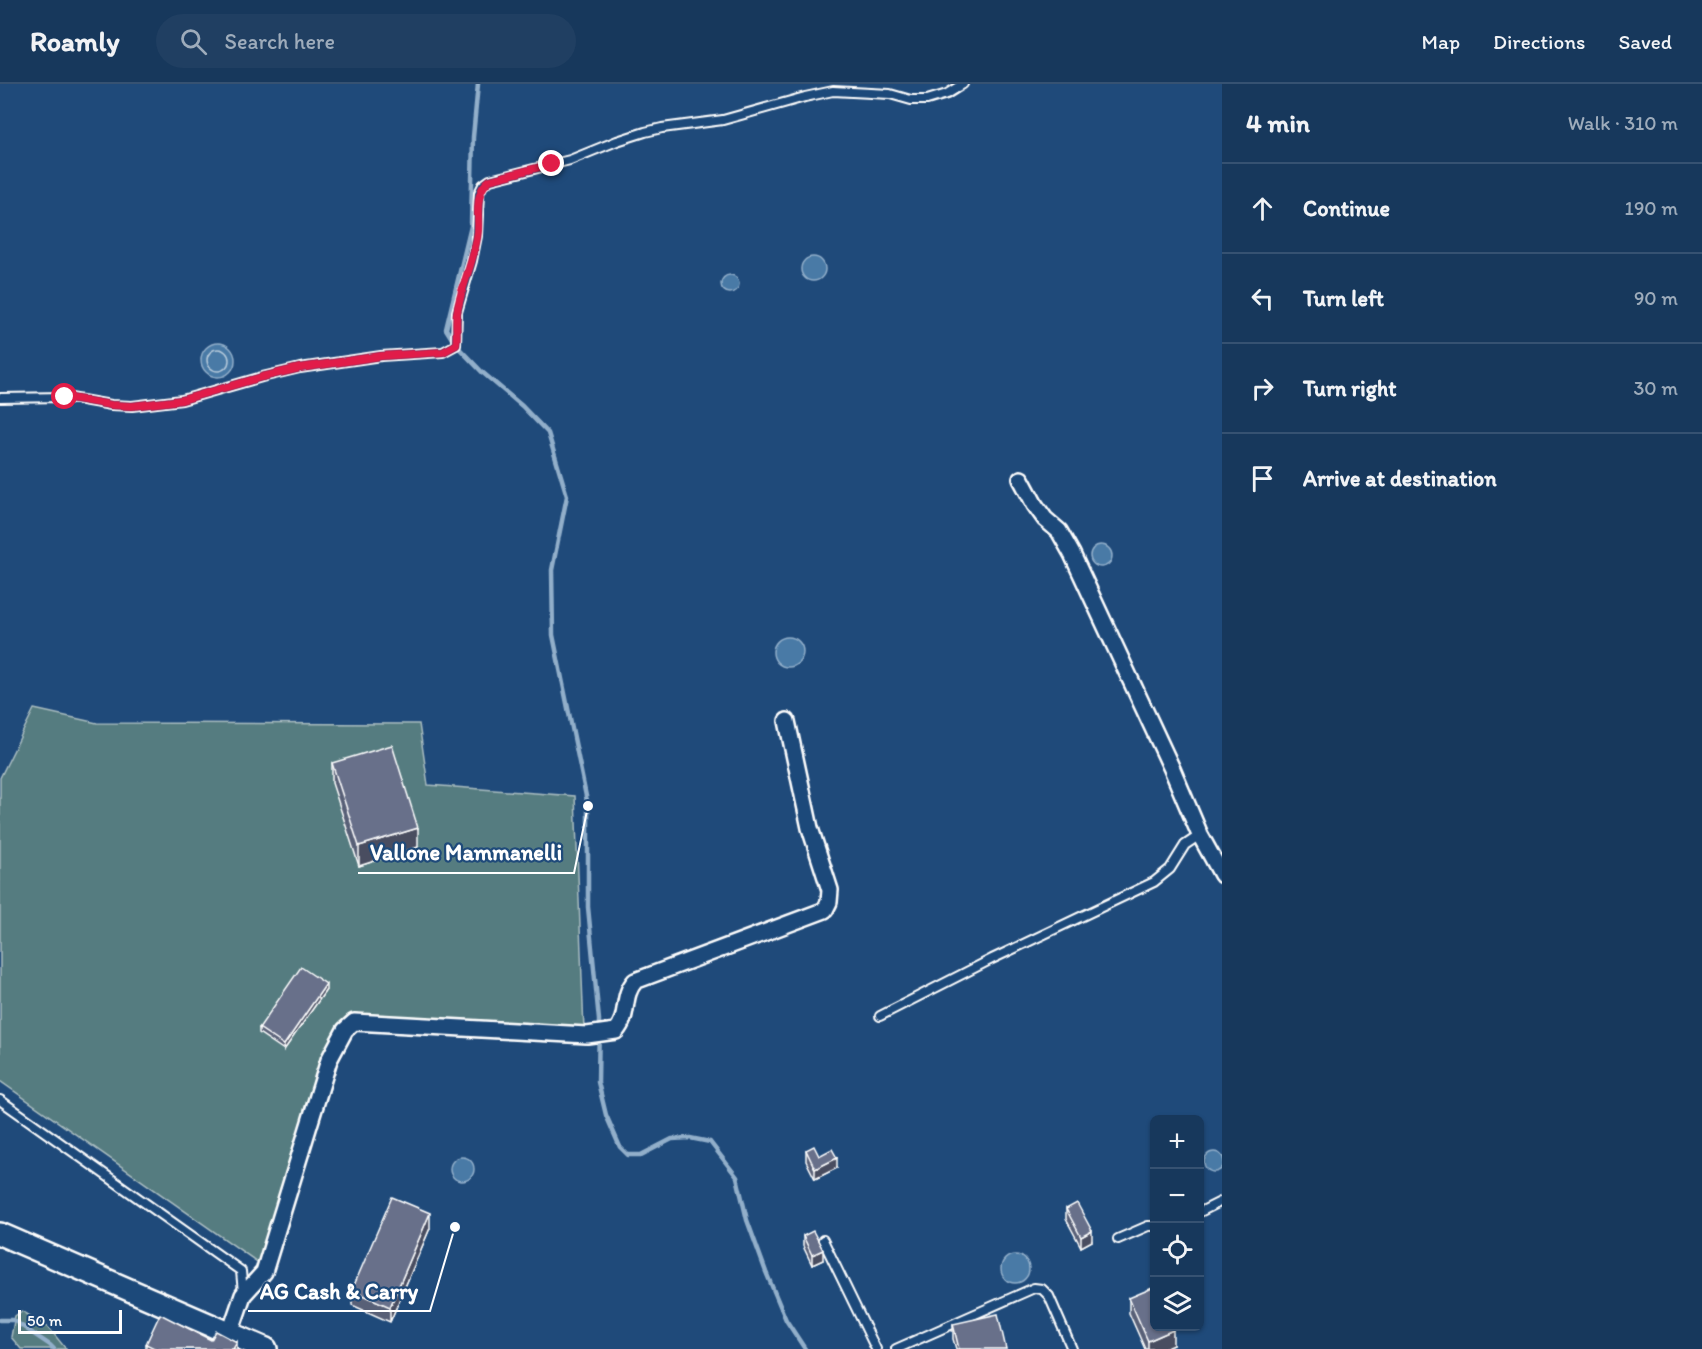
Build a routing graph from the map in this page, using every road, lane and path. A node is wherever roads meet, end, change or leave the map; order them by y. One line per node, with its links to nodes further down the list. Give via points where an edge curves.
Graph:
1 (963, 84): 2 (lane, via 927,100 833,91 723,120 645,132 570,160 490,180 479,193 477,236 457,312 456,345 443,352 300,368 182,400 132,406 65,397)
2 (0, 398)
3 (1021, 478): 5 (street, via 1035,505 1059,531 1072,554)
4 (787, 721): 15 (street, via 810,828 830,890 825,910 635,981 628,988 622,1024 608,1033 354,1022 329,1059 264,1272)
5 (1200, 835): 6 (street); 7 (lane, via 1185,844 1170,869 1154,882)
6 (1222, 875)
7 (880, 1016)
8 (0, 1100): 15 (lane, via 241,1271)
9 (1222, 1201): 10 (lane)
10 (1204, 1210)
11 (1150, 1226): 13 (lane)
12 (0, 1234): 16 (main road)
13 (1118, 1239)
14 (823, 1240): 18 (lane)
15 (243, 1295): 16 (street)
16 (230, 1333): 17 (main road)
17 (266, 1349)
18 (876, 1349)
19 (896, 1349): 20 (lane, via 1034,1288 1049,1296)
20 (1072, 1349)

